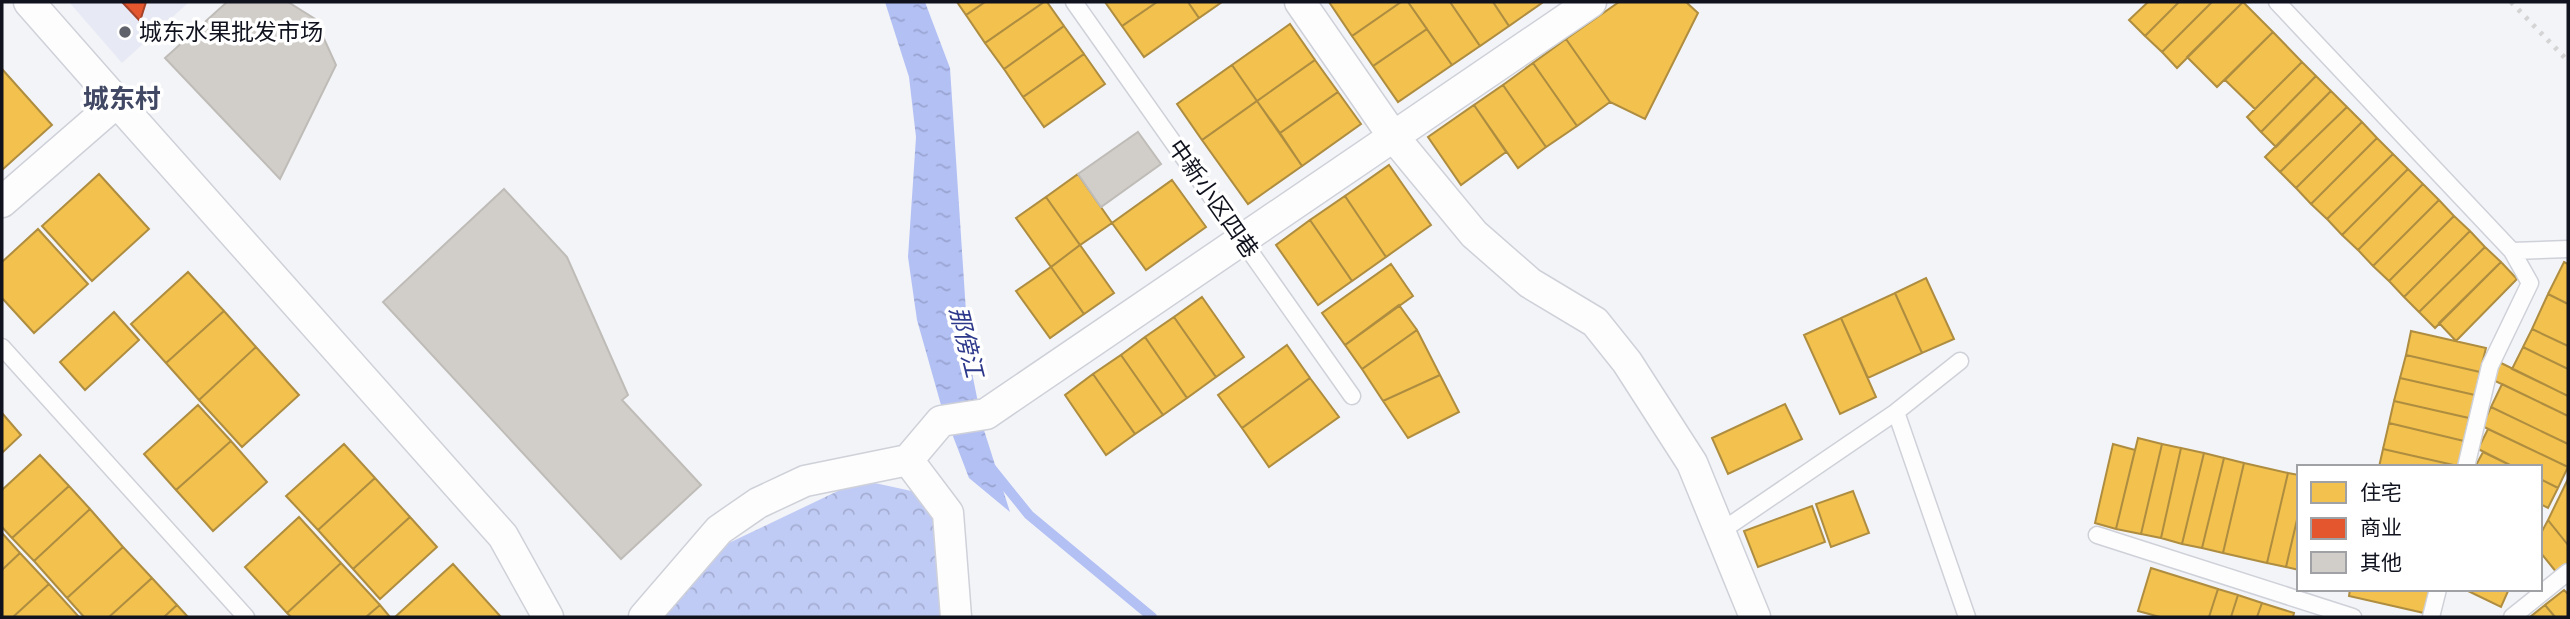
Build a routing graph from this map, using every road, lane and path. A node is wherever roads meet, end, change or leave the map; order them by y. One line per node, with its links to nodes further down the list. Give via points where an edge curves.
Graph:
1 (29, 2): 6 (street)
2 (1074, 2): 9 (lane, 中新小区四巷)
3 (1300, 2): 7 (street)
4 (1591, 2): 7 (street)
5 (2277, 2): 11 (lane)
6 (117, 102): 8 (street); 23 (street, via 503,536)
7 (1394, 136): 9 (street); 18 (street, via 1474,234 1530,283 1595,323 1627,362 1692,463)
8 (2, 202)
9 (1241, 239): 14 (lane, 中新小区四巷); 16 (street, via 986,414 941,421)
10 (2568, 249): 11 (lane)
11 (2512, 251): 17 (lane, via 2530,284 2490,366)
12 (2, 346): 22 (lane)
13 (1961, 361): 15 (lane)
14 (1352, 396)
15 (1896, 412): 18 (lane); 27 (lane)
16 (908, 460): 24 (street, via 805,481 758,503 719,530); 25 (street, via 948,513)
17 (2466, 465)
18 (1720, 532): 26 (street)
19 (2097, 534): 28 (lane)
20 (2568, 572): 30 (lane)
21 (2438, 591): 29 (lane)
22 (246, 617)
23 (548, 617)
24 (644, 617)
25 (956, 617)
26 (1755, 617)
27 (1967, 617)
28 (2353, 617)
29 (2431, 617)
30 (2512, 617)

